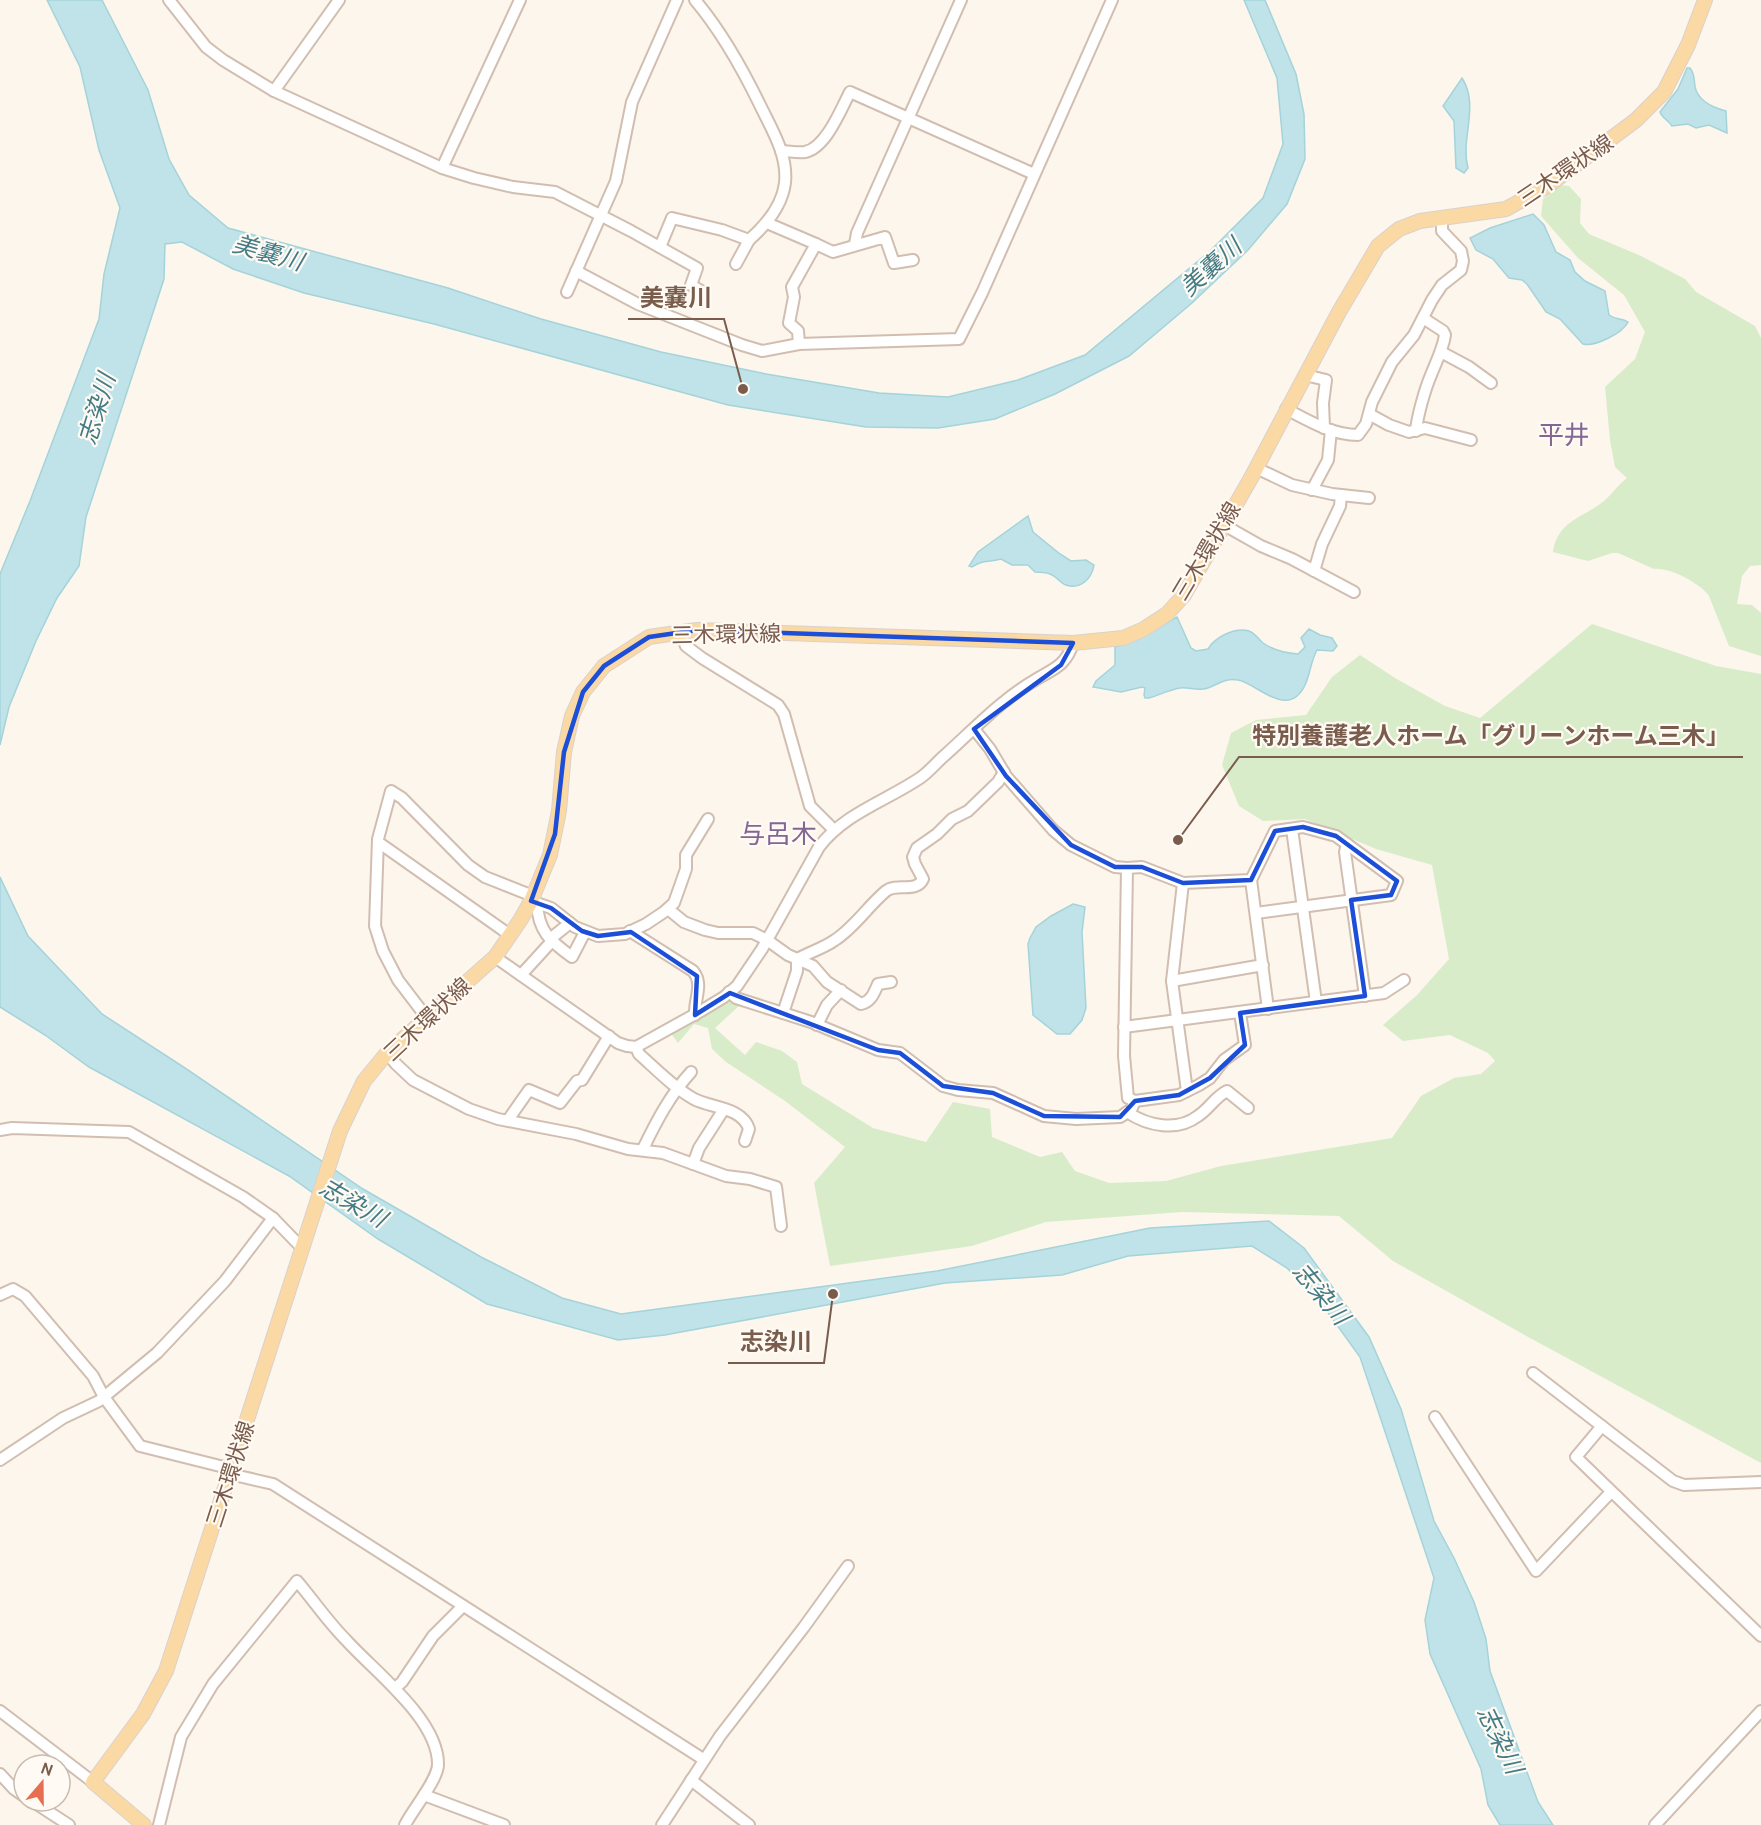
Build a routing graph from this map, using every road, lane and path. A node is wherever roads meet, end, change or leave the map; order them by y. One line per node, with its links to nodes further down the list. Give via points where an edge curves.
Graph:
1 (170, 0): 9 (street, via 206,47)
2 (339, 0): 9 (street)
3 (520, 0): 12 (street)
4 (676, 0): 14 (street, via 632,102 616,181)
5 (695, 0): 11 (street, via 741,67)
6 (961, 0): 10 (street)
7 (1112, 0): 13 (street)
8 (1705, 0): 15 (main road, 三木環状線, via 1664,92 1636,120 1549,185 1506,209)
9 (274, 91): 12 (street)
10 (909, 118): 11 (street, via 850,92 829,133 817,146 807,152); 13 (street); 19 (street)
11 (781, 151): 16 (street, via 785,183)
12 (442, 168): 14 (street, via 513,187 555,192)
13 (1034, 174): 27 (street, via 959,339)
14 (601, 215): 20 (street); 23 (street)
15 (1442, 219): 26 (street, via 1442,231 1461,251 1463,261 1461,270 1442,285); 29 (main road, 三木環状線, via 1420,221 1399,229 1378,246)
16 (768, 223): 17 (street); 18 (street)
17 (749, 240): 20 (street, via 672,218); 22 (street)
18 (816, 244): 19 (street, via 833,252); 27 (street, via 792,286 789,323 798,331)
19 (855, 244): 21 (street, via 885,237 894,263)
20 (660, 247): 24 (street, via 697,268 691,285)
21 (913, 260)
22 (736, 264)
23 (576, 271): 25 (street); 27 (street, via 638,304 742,345 762,351)
24 (701, 291)
25 (567, 292)
26 (1423, 318): 28 (street, via 1443,331); 32 (street, via 1392,362)
27 (799, 344)
28 (1441, 352): 30 (street); 34 (street)
29 (1305, 375): 31 (main road, 三木環状線); 33 (street, via 1326,380 1323,403)
30 (1491, 383)
31 (1286, 409): 33 (street); 36 (main road, 三木環状線)
32 (1369, 414): 33 (street, via 1358,435); 34 (street, via 1409,432)
33 (1328, 429): 37 (street, via 1328,460)
34 (1416, 430): 35 (street, via 1425,428)
35 (1471, 440)
36 (1256, 468): 37 (street); 40 (main road, 三木環状線)
37 (1312, 490): 38 (street)
38 (1341, 495): 39 (street); 41 (street)
39 (1369, 498)
40 (1224, 525): 41 (street); 44 (main road, 三木環状線, via 1184,595 1167,614 1123,638)
41 (1314, 570): 42 (street)
42 (1354, 592)
43 (680, 632): 44 (main road, 三木環状線); 49 (street, via 686,646 702,658 778,705 784,714 810,806); 55 (main road, 三木環状線, via 649,637 604,666 583,692 572,716 564,752 559,812 550,855)
44 (1073, 643): 45 (street, via 1061,665 1027,686)
45 (974, 729): 46 (street); 49 (street, via 921,777)
46 (1004, 772): 52 (street, via 1053,830 1071,845 1115,867); 67 (street, via 968,811 916,848 913,857 923,879 921,884 887,890 840,937)
47 (708, 819): 58 (street, via 686,855 686,869 674,903)
48 (1292, 829): 51 (street, via 1319,831); 53 (street, via 1275,831); 57 (street)
49 (834, 830): 65 (street, via 819,847)
50 (378, 842): 55 (street, via 391,791 485,878); 63 (street); 81 (street, via 375,926 398,980)
51 (1347, 844): 56 (street); 56 (street, via 1397,881 1391,895)
52 (1127, 868): 54 (street, via 1142,867); 84 (street)
53 (1251, 880): 54 (street); 59 (street)
54 (1183, 883): 71 (street)
55 (533, 900): 60 (street); 63 (main road, 三木環状線); 64 (street, via 540,926)
56 (1351, 900): 57 (street); 75 (street)
57 (1303, 907): 59 (street); 76 (street)
58 (668, 909): 61 (street); 65 (street, via 684,922 705,930 753,933)
59 (1256, 913): 68 (street)
60 (570, 922): 62 (street); 64 (street)
61 (630, 931): 62 (street, via 613,936); 79 (street, via 697,976)
62 (585, 932): 64 (street, via 572,957)
63 (510, 935): 66 (main road, 三木環状線)
64 (551, 940): 69 (street)
65 (767, 940): 67 (street); 74 (street)
66 (495, 957): 69 (street); 81 (main road, 三木環状線)
67 (798, 959): 73 (street, via 813,966 827,982); 80 (street)
68 (1263, 965): 71 (street); 77 (street)
69 (521, 975): 85 (street)
70 (1404, 980): 75 (street, via 1384,993)
71 (1172, 981): 82 (street)
72 (891, 982): 73 (street, via 878,984 867,1003 861,1004)
73 (841, 990): 83 (street, via 827,1005)
74 (729, 992): 79 (street); 80 (street)
75 (1365, 996): 76 (street)
76 (1316, 1002): 77 (street)
77 (1268, 1009): 78 (street)
78 (1240, 1013): 82 (street); 90 (street, via 1245,1046 1224,1060 1210,1078)
79 (695, 1014): 86 (street)
80 (783, 1014): 83 (street)
81 (427, 1018): 87 (main road, 三木環状線)
82 (1178, 1021): 84 (street); 90 (street)
83 (818, 1025): 94 (street, via 878,1050 900,1053 943,1086 993,1093 1044,1116 1120,1117)
84 (1124, 1027): 91 (street, via 1128,1098)
85 (609, 1036): 86 (street, via 627,1047); 95 (street, via 582,1080 560,1103 529,1090)
86 (636, 1047): 89 (street, via 639,1054)
87 (387, 1053): 95 (street, via 413,1080 469,1109); 102 (main road, 三木環状線, via 364,1082 336,1145)
88 (691, 1072): 89 (street)
89 (678, 1086): 93 (street, via 694,1099); 98 (street)
90 (1187, 1090): 91 (street, via 1179,1095)
91 (1135, 1101): 94 (street)
92 (1248, 1108): 94 (street, via 1227,1091 1199,1116 1179,1125 1161,1126)
93 (724, 1109): 97 (street, via 747,1124); 99 (street)
94 (1128, 1112)
95 (508, 1120): 98 (street, via 628,1149)
96 (0, 1130): 100 (street, via 129,1132)
97 (745, 1141)
98 (643, 1149): 99 (street)
99 (693, 1164): 101 (street, via 776,1187)
100 (273, 1218): 102 (street); 105 (street, via 190,1320)
101 (782, 1226)
102 (302, 1248): 109 (main road, 三木環状線)
103 (0, 1295): 105 (street, via 12,1289 26,1296 93,1376)
104 (1533, 1373): 107 (street)
105 (104, 1397): 108 (street, via 63,1418); 109 (street, via 140,1446)
106 (1435, 1417): 111 (street, via 1536,1571)
107 (1602, 1426): 110 (street, via 1683,1485); 111 (street, via 1575,1457)
108 (0, 1460)
109 (231, 1471): 113 (street, via 273,1484); 121 (main road, 三木環状線, via 166,1671 143,1714)
110 (1761, 1482)
111 (1611, 1492): 114 (street)
112 (848, 1566): 118 (street)
113 (464, 1606): 115 (street, via 433,1636); 118 (street)
114 (1761, 1636)
115 (395, 1688): 123 (street, via 436,1746 438,1767); 127 (street, via 347,1641 297,1581 213,1684 181,1737)
116 (0, 1711): 121 (street)
117 (1761, 1712): 132 (street)
118 (703, 1759): 120 (street)
119 (0, 1774): 122 (street)
120 (691, 1780): 130 (street); 131 (street)
121 (93, 1782): 126 (main road)
122 (12, 1787)
123 (424, 1795): 128 (street); 129 (street)
124 (50, 1813): 125 (street)
125 (69, 1825)
126 (144, 1825)
127 (159, 1825)
128 (405, 1825)
129 (504, 1825)
130 (662, 1825)
131 (749, 1825)
132 (1655, 1825)

